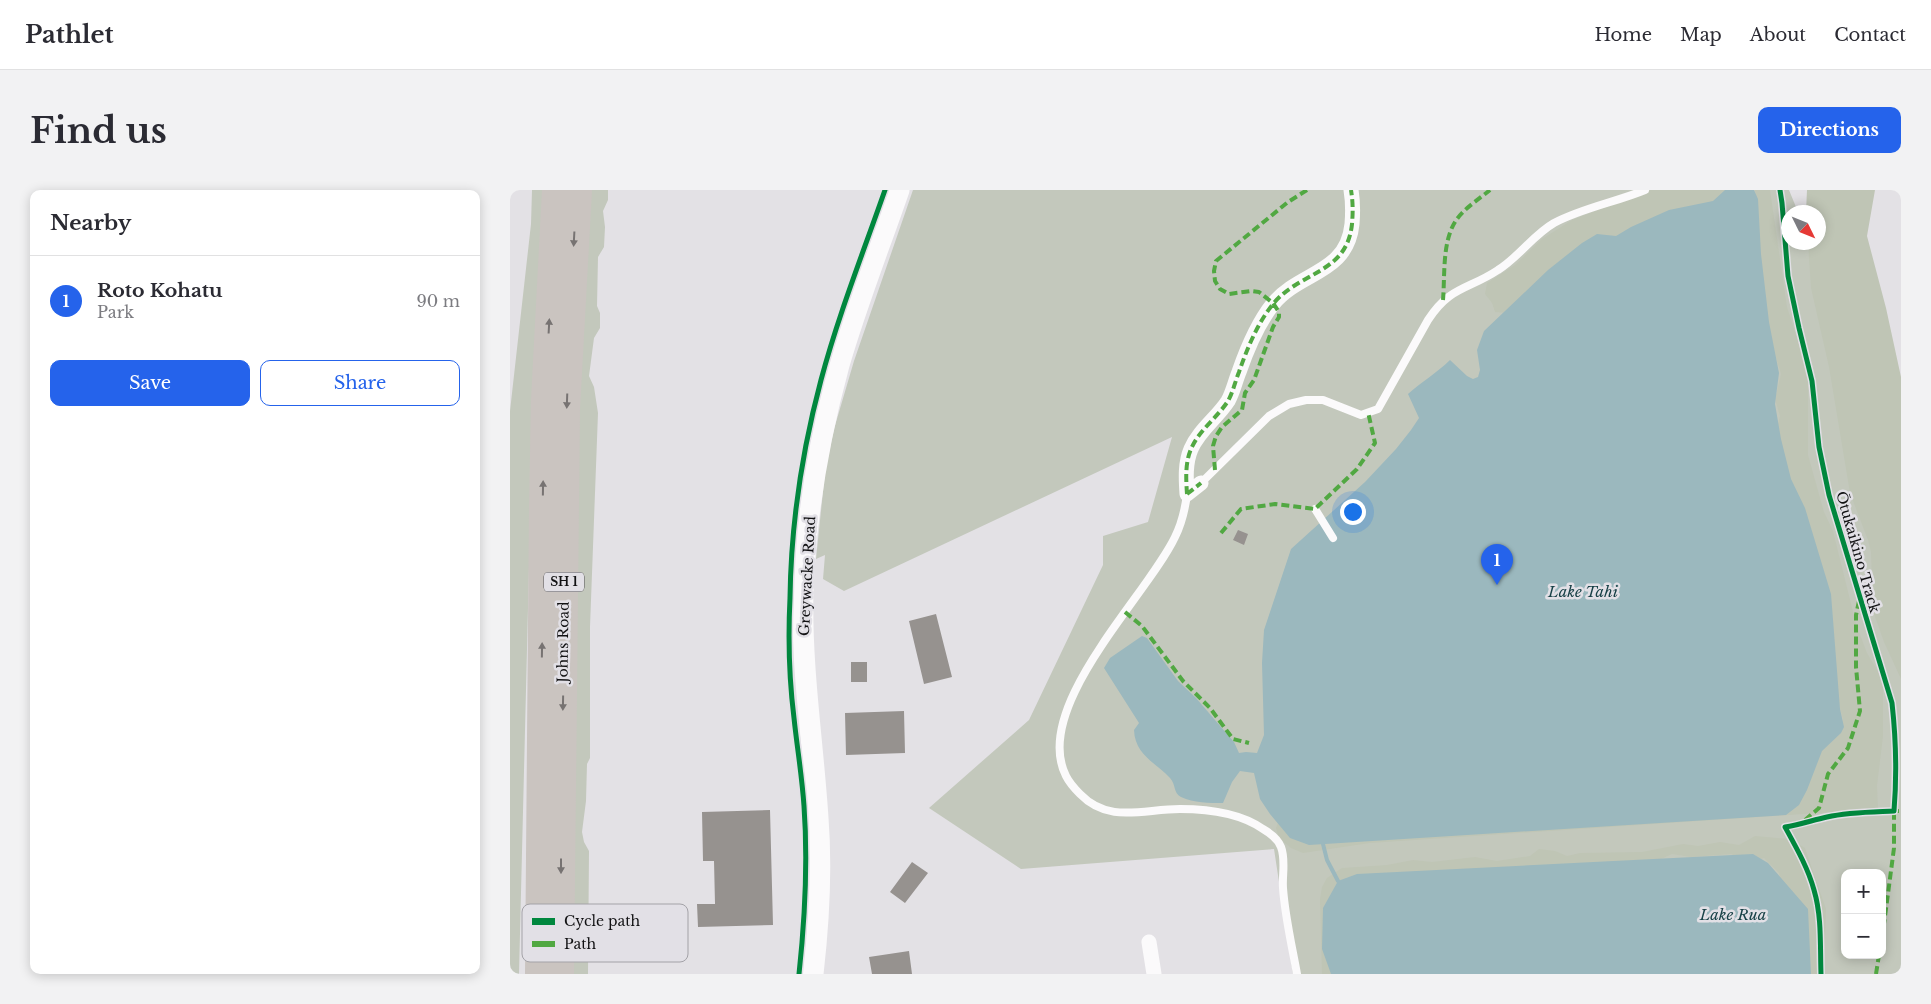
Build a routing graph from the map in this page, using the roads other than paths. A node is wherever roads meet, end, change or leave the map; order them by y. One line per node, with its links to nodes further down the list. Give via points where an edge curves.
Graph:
1 (556, 190): 10 (highway, Johns Road / SH 1, one-way to 1, via 545,400)
2 (578, 190): 13 (highway, Johns Road / SH 1, one-way to 13, via 566,419)
3 (899, 190): 15 (street, Greywacke Road, via 840,364 821,439 810,515 803,648 816,783 820,867)
4 (1351, 190): 7 (street, via 1354,214 1347,247 1335,260 1281,295 1266,314 1228,400 1190,450)
5 (1645, 190): 6 (lane, via 1554,224 1500,269 1446,297 1428,320 1378,409 1361,415 1323,400 1289,404 1269,416)
6 (1201, 484): 7 (street)
7 (1187, 494): 17 (lane, via 1185,512 1174,540 1084,672 1064,718 1059,740 1060,757 1066,776 1088,802 1098,808 1117,814 1182,809 1221,813 1247,820 1275,837 1283,854 1283,889)
8 (1315, 509): 9 (lane)
9 (1333, 538)
10 (541, 769): 11 (highway, SH 1); 12 (highway, Johns Road / SH 1)
11 (532, 904)
12 (540, 904)
13 (561, 904)
14 (1149, 942): 16 (street)
15 (813, 974)
16 (1154, 974)
17 (1297, 974)

